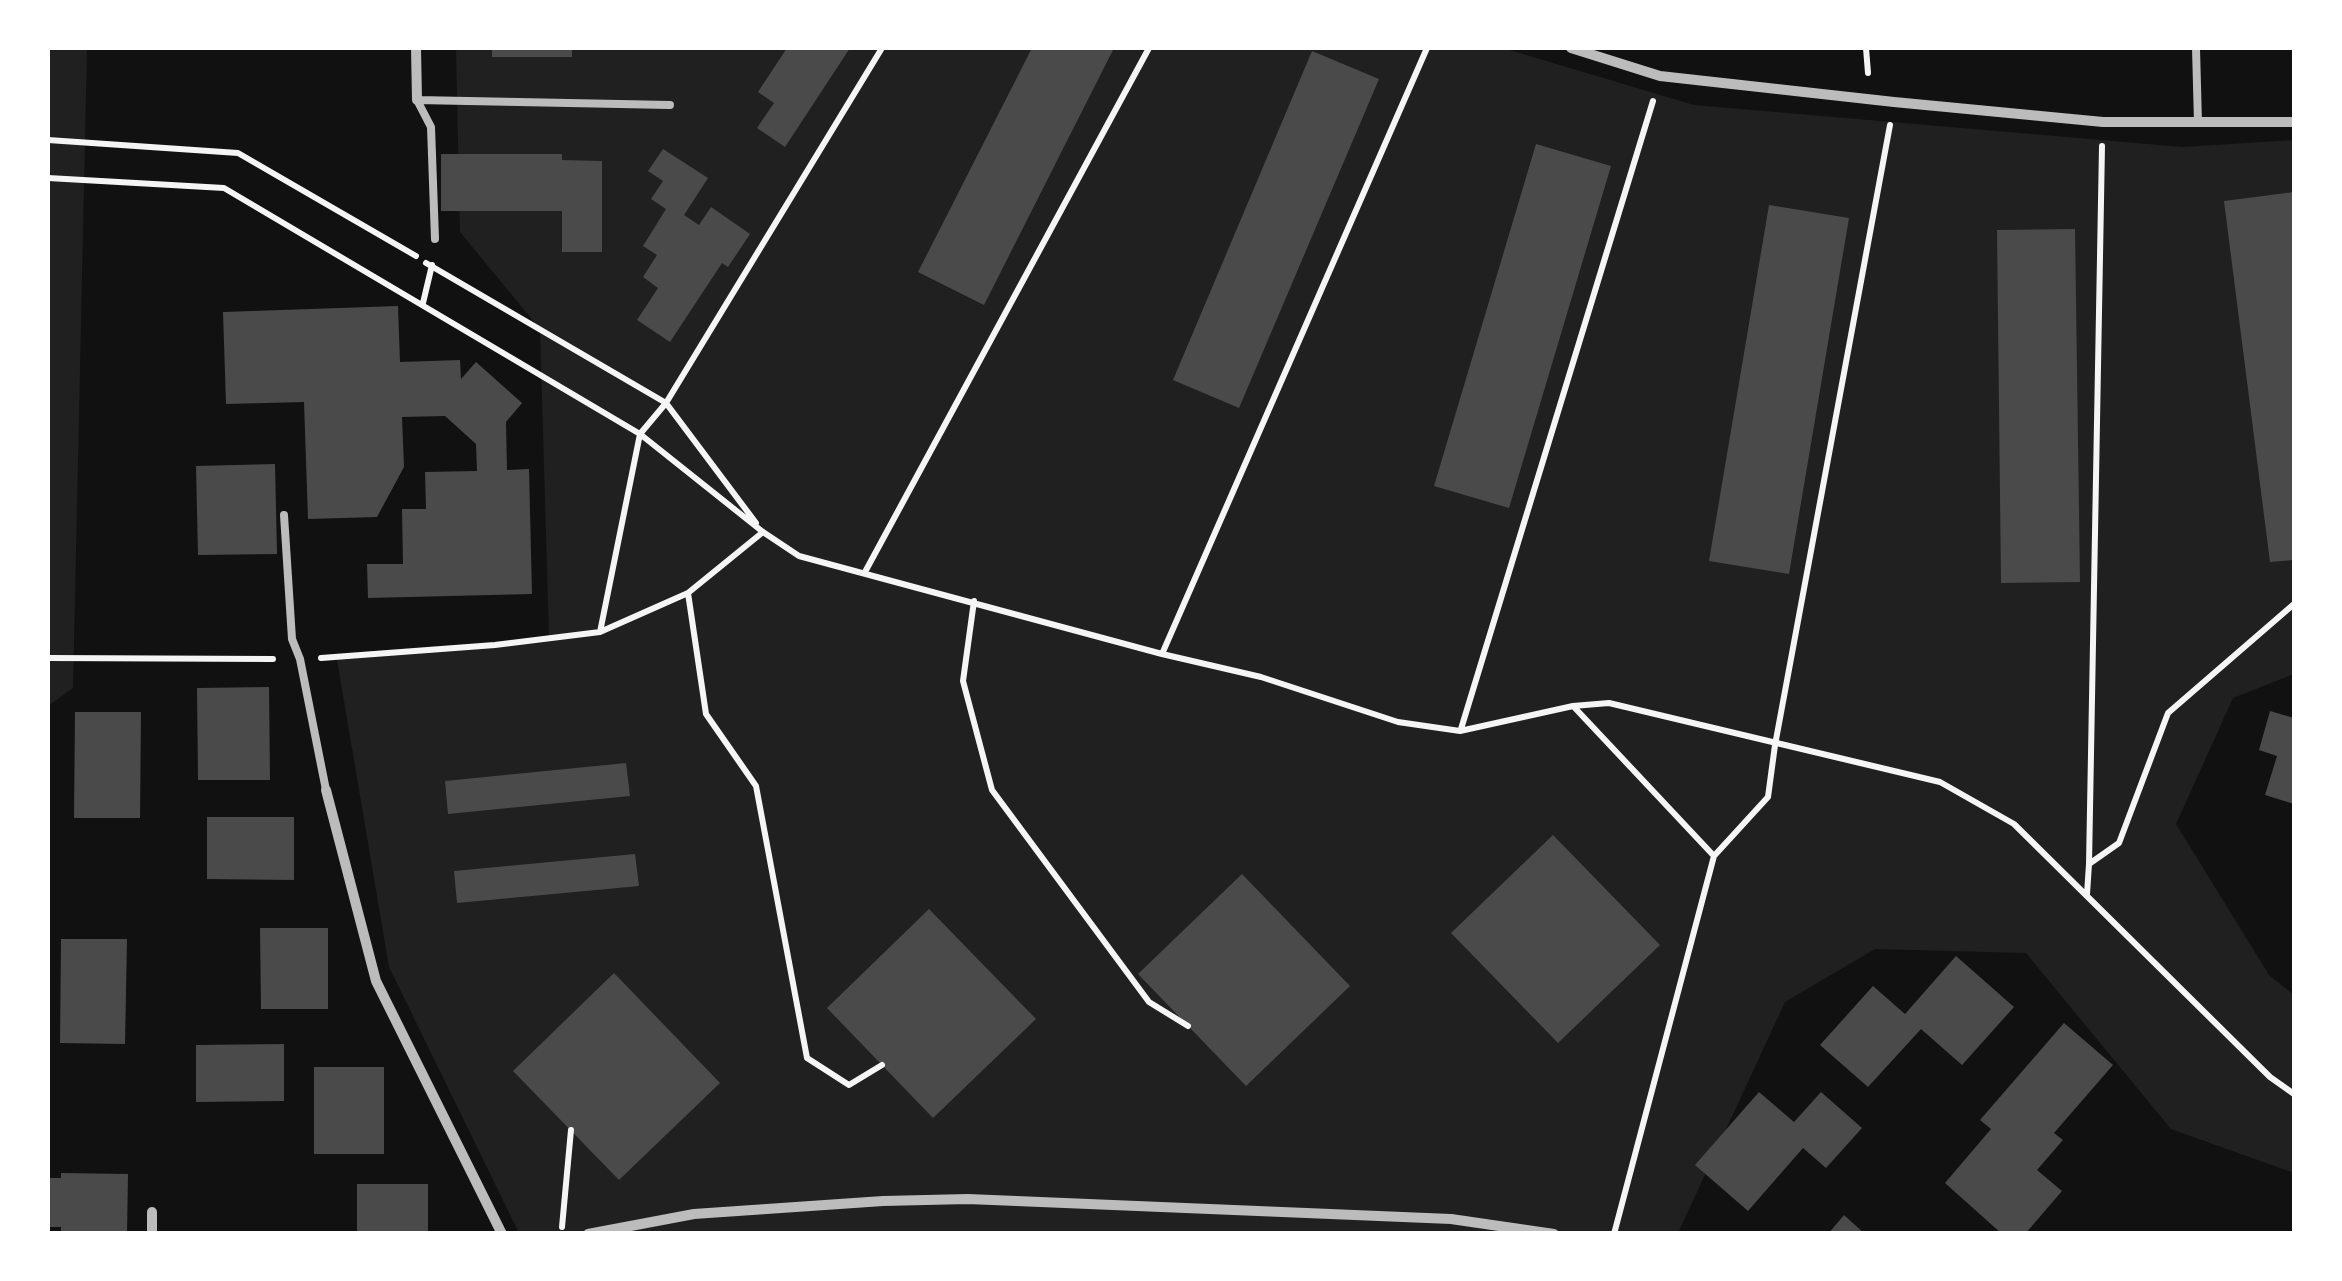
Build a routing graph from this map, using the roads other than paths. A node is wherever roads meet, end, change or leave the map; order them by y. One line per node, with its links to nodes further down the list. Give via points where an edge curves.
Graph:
1 (416, 48): 4 (street)
2 (1571, 48): 7 (street, via 1660,76 2102,122)
3 (2196, 48): 7 (lane)
4 (417, 100): 5 (lane); 8 (lane, via 431,127)
5 (670, 105)
6 (2294, 122): 7 (street)
7 (2198, 124)
8 (435, 239)
9 (284, 515): 10 (lane, via 292,639)
10 (326, 790): 13 (street, via 376,980)
11 (152, 1212): 12 (street)
12 (152, 1234)
13 (502, 1234)
14 (588, 1234): 15 (street, via 694,1214 883,1200 1451,1219)
15 (1554, 1234)

